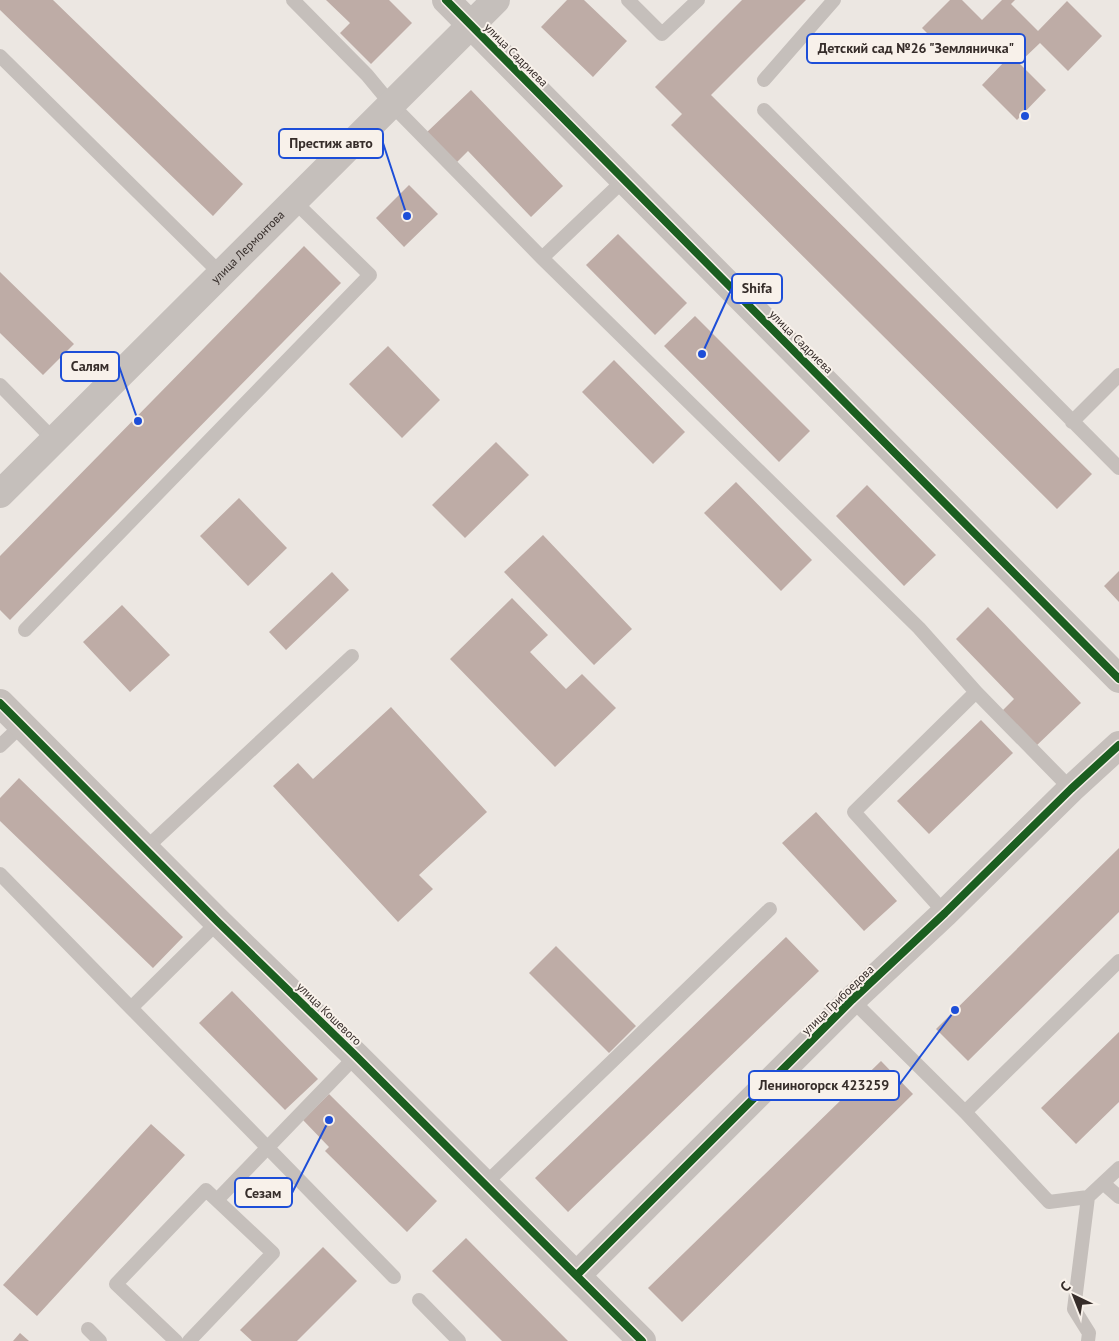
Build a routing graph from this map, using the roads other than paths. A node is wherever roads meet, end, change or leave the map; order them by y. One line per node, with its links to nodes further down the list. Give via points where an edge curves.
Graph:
1 (293, 0): 10 (lane)
2 (446, 0): 7 (street, улица Садриева)
3 (496, 0): 7 (street, улица Лермонтова)
4 (628, 0): 5 (lane, via 662,34)
5 (698, 0)
6 (834, 0): 9 (lane)
7 (471, 25): 10 (street, улица Лермонтова); 12 (street, улица Садриева)
8 (0, 56): 15 (lane)
9 (764, 80)
10 (391, 104): 13 (street, улица Лермонтова); 14 (lane)
11 (764, 110): 18 (lane)
12 (624, 180): 14 (lane); 24 (street, улица Садриева)
13 (294, 201): 15 (street, улица Лермонтова); 22 (lane, via 370,275)
14 (542, 258): 25 (lane, via 912,622)
15 (221, 274): 19 (street, улица Лермонтова)
16 (1119, 375): 18 (lane)
17 (0, 385): 19 (lane)
18 (1072, 422): 20 (lane)
19 (54, 440): 21 (street, улица Лермонтова)
20 (1119, 468)
21 (0, 494)
22 (25, 630)
23 (352, 656): 31 (lane)
24 (1119, 679)
25 (976, 692): 30 (lane); 34 (lane, via 854,812)
26 (0, 703): 27 (street, улица Кошевого)
27 (22, 725): 29 (lane); 31 (street, улица Кошевого)
28 (1119, 745): 30 (street, улица Грибоедова)
29 (0, 746)
30 (1071, 789): 34 (street, улица Грибоедова)
31 (146, 849): 35 (street, улица Кошевого)
32 (0, 874): 38 (lane)
33 (770, 909): 44 (lane)
34 (946, 913): 37 (street, улица Грибоедова)
35 (218, 922): 38 (lane); 39 (street, улица Кошевого)
36 (1119, 961): 40 (lane)
37 (852, 1000): 40 (lane); 48 (street, улица Грибоедова)
38 (131, 1008): 41 (lane)
39 (356, 1056): 41 (lane); 44 (street, улица Кошевого)
40 (965, 1112): 45 (lane, via 1049,1202)
41 (268, 1147): 47 (lane); 49 (lane)
42 (1119, 1168): 43 (lane)
43 (1103, 1183): 45 (lane); 46 (lane)
44 (485, 1184): 48 (street, улица Кошевого)
45 (1088, 1197): 57 (lane, via 1074,1309 1089,1333)
46 (1119, 1197)
47 (217, 1200): 53 (lane, via 206,1190 116,1284); 54 (lane, via 273,1253)
48 (577, 1275): 56 (street, улица Кошевого)
49 (394, 1277)
50 (419, 1300): 55 (lane)
51 (88, 1329): 52 (lane)
52 (100, 1341)
53 (176, 1341)
54 (189, 1341)
55 (459, 1341)
56 (642, 1341)
57 (1088, 1341)

